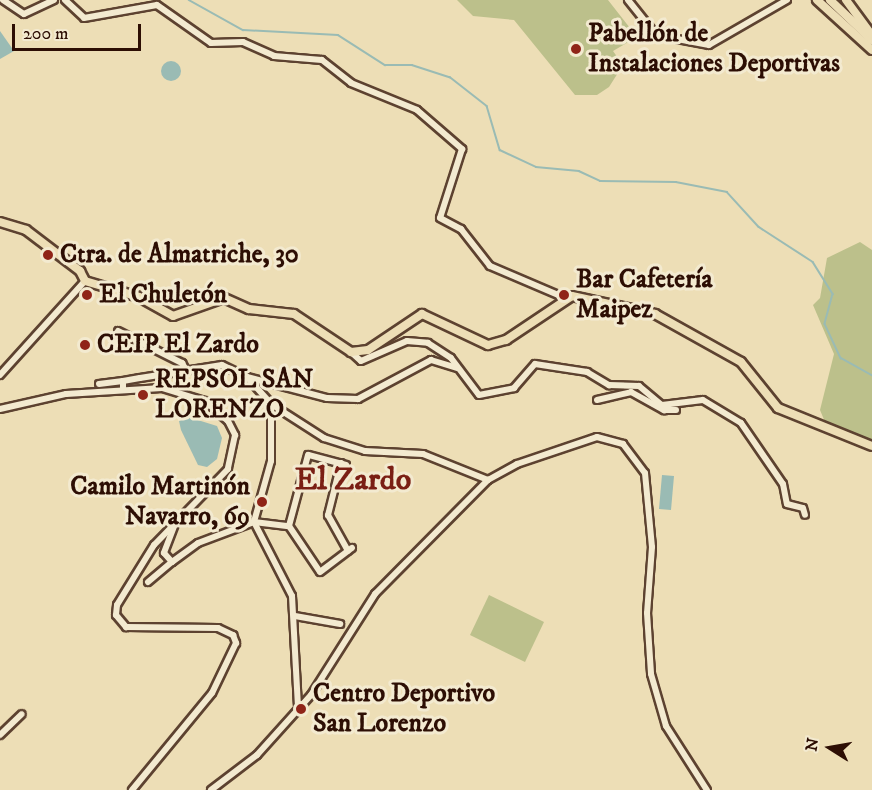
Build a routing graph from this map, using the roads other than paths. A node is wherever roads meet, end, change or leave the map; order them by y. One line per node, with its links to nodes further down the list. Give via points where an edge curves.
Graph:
1 (3, 0): 2 (street, via 24,14)
2 (54, 0)
3 (65, 0): 14 (street, via 84,18 156,5 211,43 243,42 274,57 322,60 351,83 417,110 462,149 439,208 440,218 461,229 490,266)
4 (628, 0): 5 (street, via 656,35 709,45)
5 (787, 0)
6 (817, 0): 11 (main road)
7 (830, 0): 10 (main road)
8 (846, 0): 9 (main road)
9 (872, 35)
10 (872, 40)
11 (872, 50)
12 (0, 222): 13 (main road, via 26,230 80,271)
13 (85, 281): 16 (main road, via 139,297 173,316 224,298 249,309 281,310); 19 (street)
14 (565, 298): 16 (main road, via 498,344 465,339 444,321 422,314 368,350); 27 (main road, via 654,314 688,328 741,362 778,408)
15 (118, 331): 18 (street, via 182,363)
16 (351, 352): 17 (street, via 361,362 416,341 440,348)
17 (457, 368): 20 (street, via 431,360 358,399 327,398); 25 (street, via 479,395 514,388 535,364 586,372 609,385 639,386 662,405)
18 (186, 370): 20 (street, via 222,365); 22 (street)
19 (0, 375)
20 (247, 377): 24 (street)
21 (99, 384): 22 (street)
22 (123, 385): 26 (street); 30 (street, via 192,395 218,409 235,435 228,469)
23 (597, 400): 25 (street, via 631,392 664,410)
24 (271, 404): 28 (street, via 330,440 365,451 423,454); 31 (street, via 271,461)
25 (680, 405): 29 (street, via 703,400 741,423 778,476 787,504 803,508)
26 (0, 409)
27 (872, 446)
28 (488, 480): 37 (street, via 375,594); 42 (street, via 584,438 611,439 635,455 645,474 652,547 647,613 651,674 666,726)
29 (805, 514)
30 (175, 522): 33 (street, via 164,553); 40 (street, via 138,565 117,605 119,622 136,630 218,628 233,635 236,643 212,693)
31 (254, 522): 32 (street); 33 (street, via 198,543); 35 (street, via 288,586)
32 (289, 526): 32 (street, via 308,455 343,464 328,515 350,550 320,572)
33 (172, 562): 34 (street)
34 (148, 582)
35 (296, 616): 36 (street); 37 (street)
36 (340, 624)
37 (298, 707): 41 (street, via 257,755)
38 (22, 714): 39 (street)
39 (0, 735)
40 (132, 790)
41 (210, 790)
42 (707, 790)

